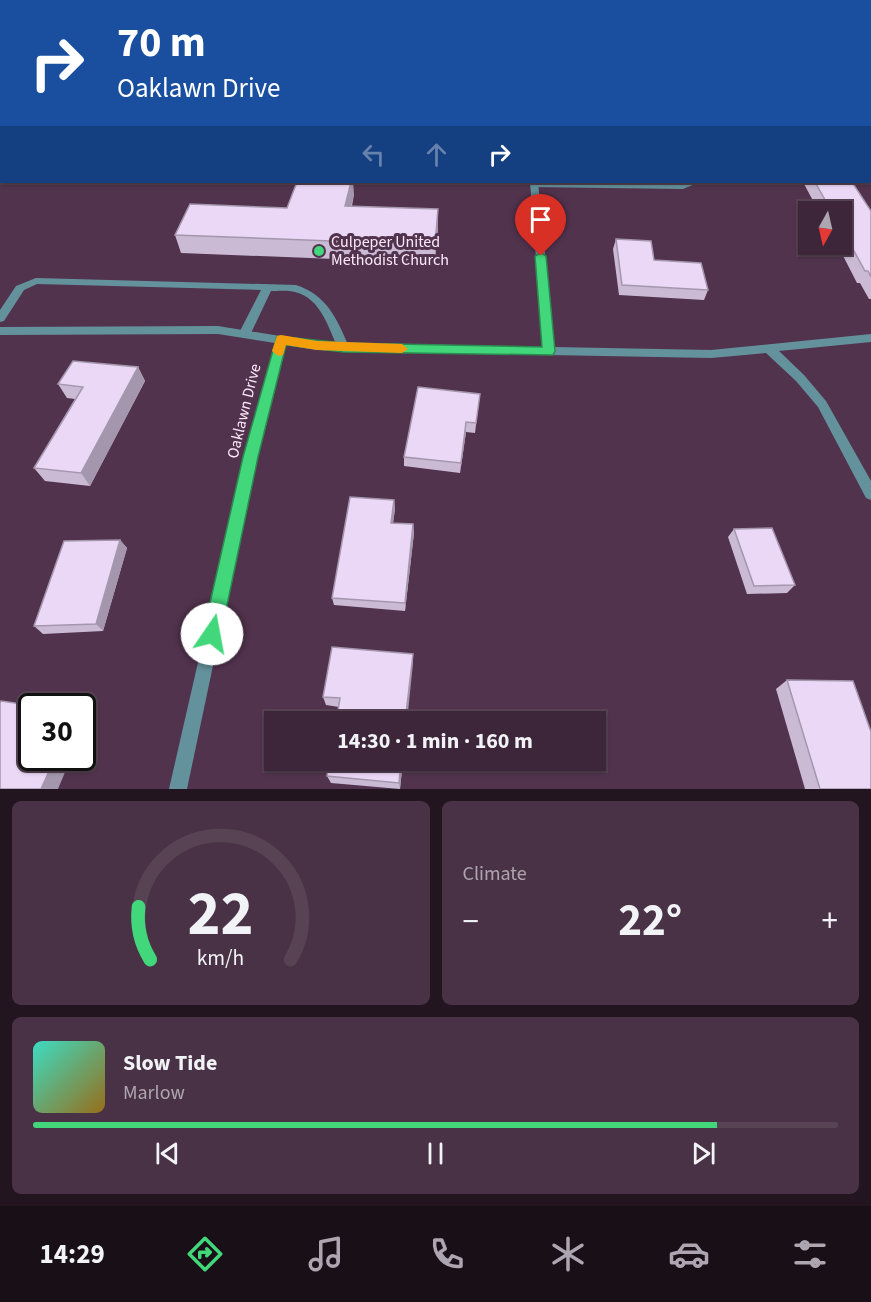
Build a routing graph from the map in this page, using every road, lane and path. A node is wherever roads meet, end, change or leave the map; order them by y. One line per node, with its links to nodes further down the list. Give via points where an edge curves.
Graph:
1 (534, 183): 3 (street); 12 (street)
2 (693, 183): 3 (street)
3 (581, 184)
4 (268, 286): 5 (street, via 36,281 20,288); 7 (street); 10 (street, via 296,288 316,297 328,312)
5 (0, 318)
6 (0, 331): 7 (street)
7 (245, 333): 9 (street)
8 (871, 338): 11 (street)
9 (281, 340): 10 (street); 14 (street, Oaklawn Drive, via 251,457)
10 (343, 347): 12 (street)
11 (770, 350): 12 (street, via 711,354); 13 (street, via 822,404)
12 (549, 351)
13 (871, 494)
14 (178, 789)

